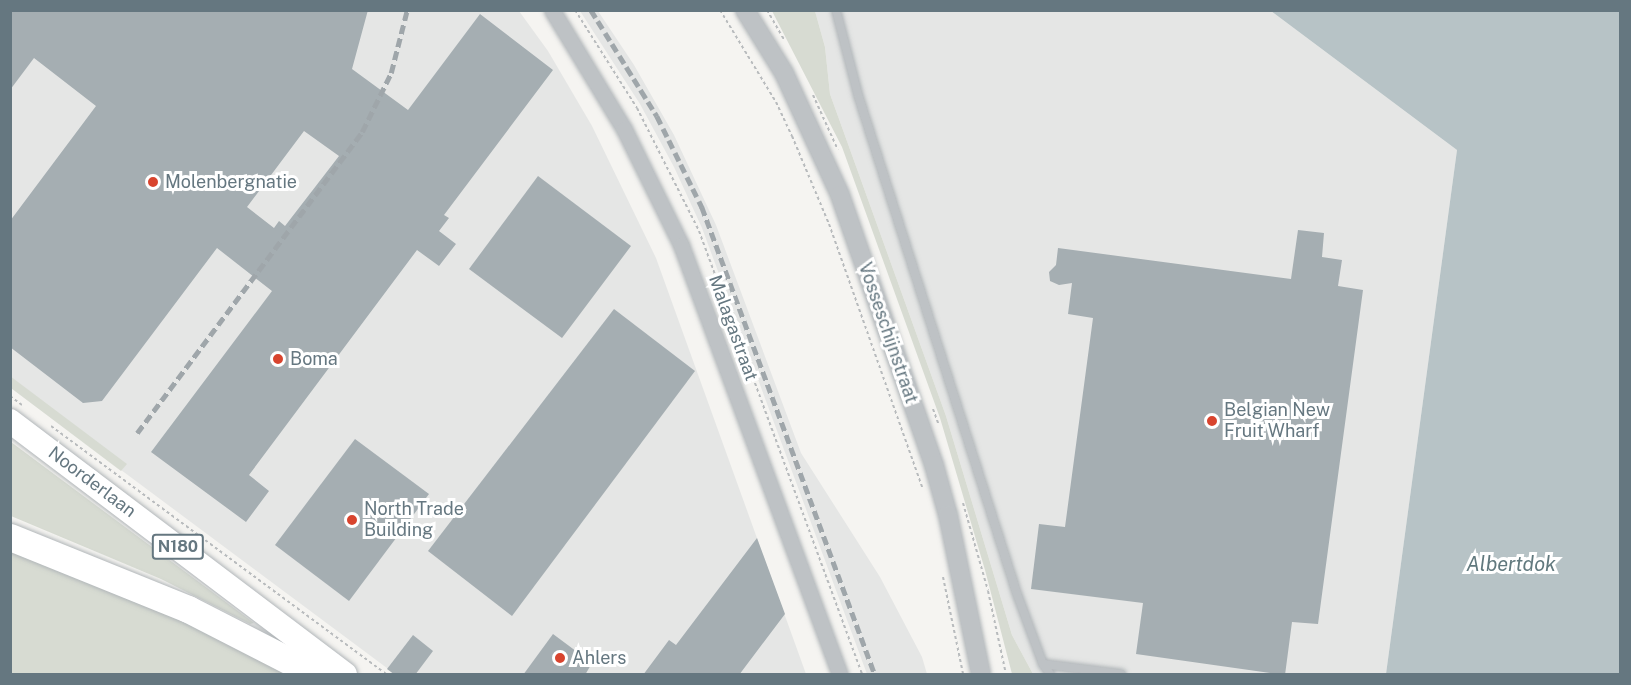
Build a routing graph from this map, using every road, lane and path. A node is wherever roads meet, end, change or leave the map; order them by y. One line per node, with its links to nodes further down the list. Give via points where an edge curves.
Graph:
1 (552, 10): 16 (street, Malagastraat, via 624,129 681,245)
2 (576, 10): 17 (path, via 637,108 699,231)
3 (720, 10): 9 (path, via 792,136 829,224)
4 (745, 10): 19 (street, Vosseschijnstraat, via 784,73 840,195 934,465)
5 (836, 10): 12 (lane, via 859,98 1017,594)
6 (10, 396): 7 (path)
7 (20, 416): 14 (main road, Noorderlaan / N180)
8 (48, 424): 15 (path)
9 (923, 489)
10 (10, 537): 13 (highway, via 188,609)
11 (943, 576): 18 (path)
12 (1044, 664): 20 (lane); 21 (lane)
13 (315, 675)
14 (345, 675)
15 (386, 675)
16 (840, 675)
17 (862, 675)
18 (963, 675)
19 (981, 675)
20 (1050, 675)
21 (1121, 675)

